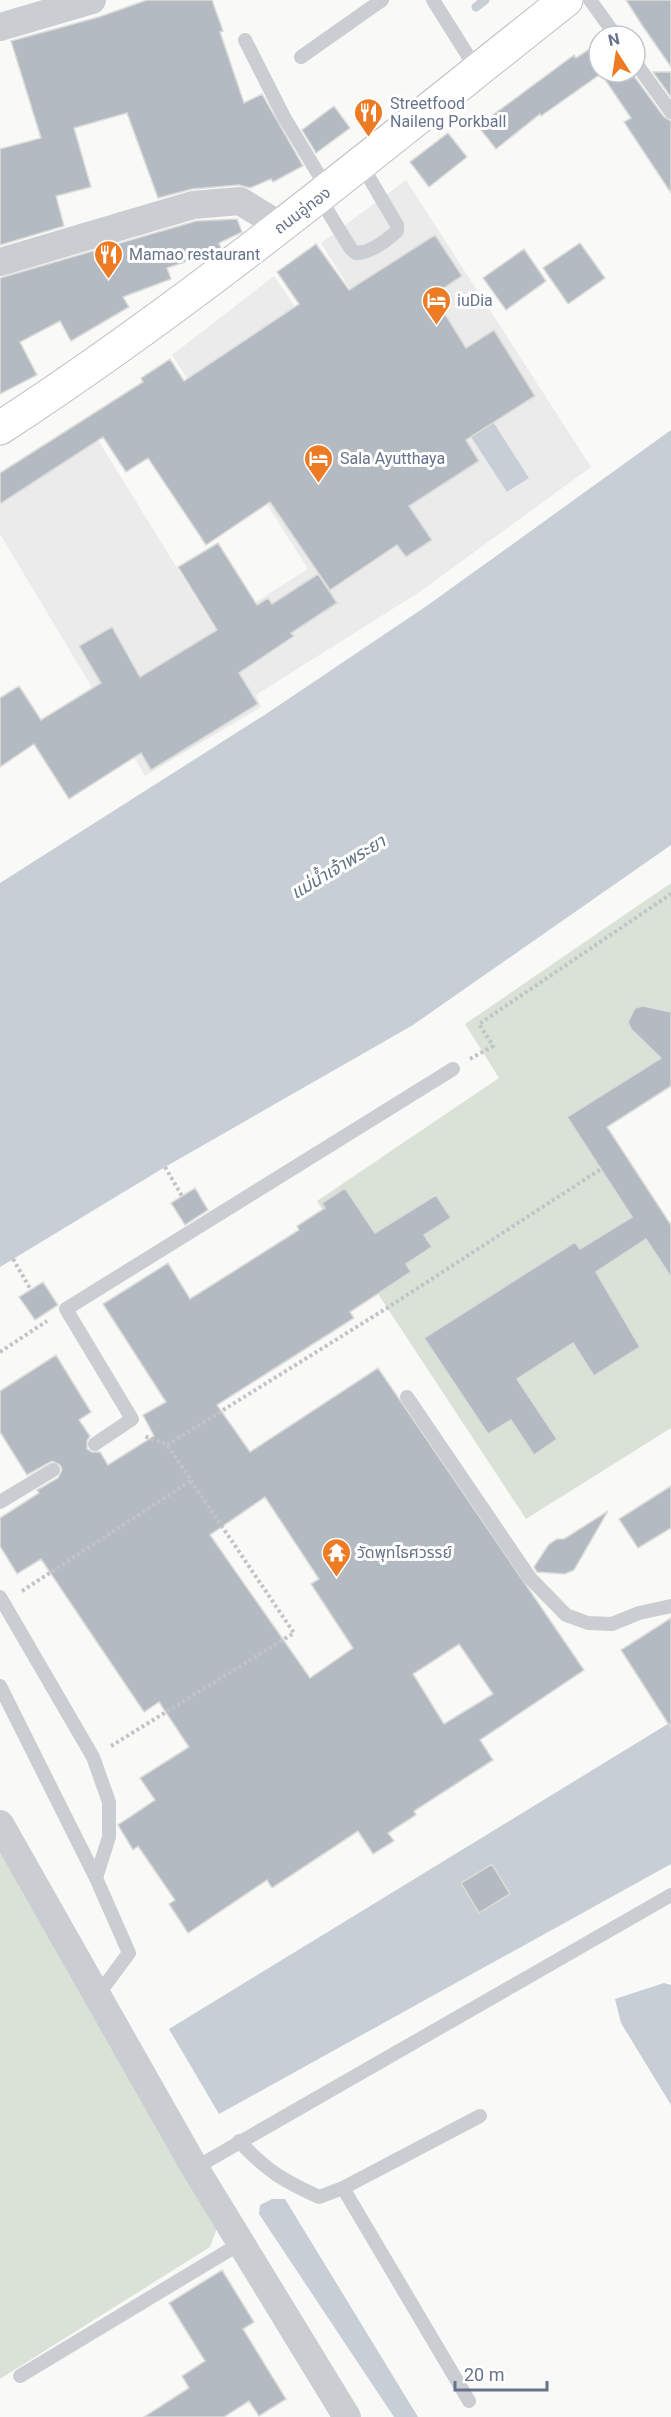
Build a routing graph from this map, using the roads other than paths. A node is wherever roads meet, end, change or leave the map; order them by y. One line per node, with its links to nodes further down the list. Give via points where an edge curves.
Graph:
1 (92, 0): 7 (street)
2 (382, 0): 9 (lane)
3 (434, 0): 10 (lane)
4 (566, 0): 10 (main road, ถนนอู่ทอง)
5 (590, 0): 6 (lane)
6 (607, 24)
7 (0, 27)
8 (245, 40): 14 (lane)
9 (301, 57)
10 (477, 70): 13 (main road, ถนนอู่ทอง)
11 (647, 79): 12 (lane)
12 (671, 112)
13 (361, 164): 14 (main road, ถนนอู่ทอง); 14 (lane, via 397,225 392,236 371,250 356,253)
14 (324, 194): 15 (main road, ถนนอู่ทอง)
15 (281, 226): 16 (street, via 240,201 193,205); 17 (main road, ถนนอู่ทอง)
16 (0, 262)
17 (0, 428)
18 (453, 1069): 20 (lane, via 66,1309 132,1419)
19 (406, 1397): 24 (lane, via 530,1578 566,1615 588,1623 612,1624)
20 (95, 1444)
21 (53, 1470): 22 (lane)
22 (0, 1502)
23 (2, 1600): 27 (lane, via 93,1757 109,1802 109,1838)
24 (671, 1606)
25 (0, 1686): 27 (lane)
26 (0, 1824): 29 (street)
27 (96, 1878): 29 (lane, via 129,1953)
28 (671, 1895): 31 (lane)
29 (97, 1996): 32 (street)
30 (480, 2116): 33 (lane)
31 (239, 2141): 32 (lane); 33 (lane, via 279,2179 319,2197)
32 (195, 2168): 34 (street)
33 (343, 2188): 36 (lane)
34 (241, 2243): 35 (lane); 37 (street)
35 (20, 2376)
36 (469, 2401)
37 (347, 2417)

